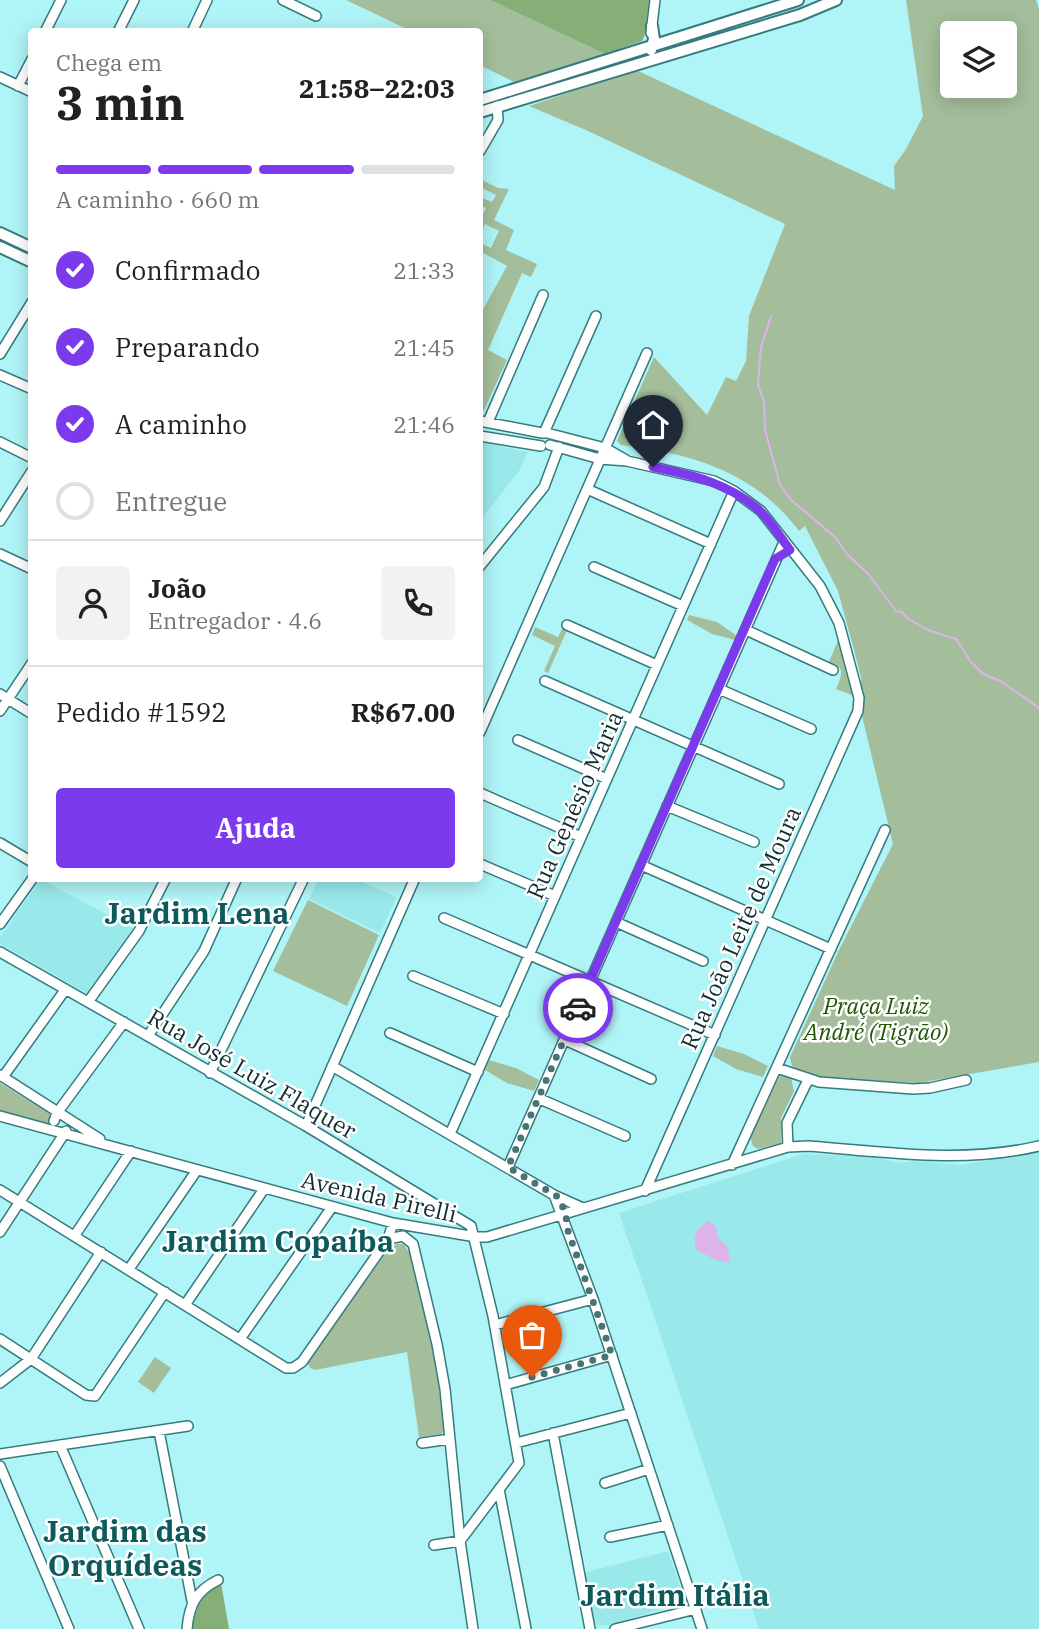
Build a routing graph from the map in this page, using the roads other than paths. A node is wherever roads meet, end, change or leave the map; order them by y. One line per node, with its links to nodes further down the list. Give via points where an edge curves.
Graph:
1 (61, 0): 10 (street)
2 (134, 0): 11 (street)
3 (207, 0): 12 (street)
4 (283, 0): 8 (street)
5 (655, 0): 9 (street)
6 (798, 0): 13 (main road)
7 (836, 0): 15 (main road)
8 (316, 16)
9 (652, 26): 13 (street, via 657,36); 14 (main road)
10 (47, 28)
11 (120, 28)
12 (196, 28)
13 (670, 40): 14 (main road)
14 (650, 46): 15 (main road); 20 (main road)
15 (642, 64): 22 (main road)
16 (28, 67): 18 (street)
17 (0, 77): 18 (street)
18 (18, 86): 19 (street)
19 (28, 90)
20 (483, 98)
21 (483, 100): 23 (main road)
22 (508, 103): 23 (main road); 25 (street)
23 (497, 107): 24 (main road); 25 (street)
24 (483, 111)
25 (498, 120): 26 (street)
26 (483, 145)
27 (0, 233): 28 (main road)
28 (28, 246)
29 (0, 247): 30 (main road)
30 (28, 259)
31 (543, 295): 40 (street)
32 (28, 308): 35 (street)
33 (596, 316): 41 (street)
34 (0, 332): 35 (street)
35 (10, 337): 37 (street)
36 (647, 353): 45 (street)
37 (0, 354)
38 (0, 375): 39 (street)
39 (28, 388)
40 (484, 421): 41 (street)
41 (544, 433): 44 (street, via 551,438); 45 (street)
42 (483, 436): 44 (street)
43 (0, 442): 46 (street)
44 (549, 446): 47 (street); 56 (street, via 552,466 544,487)
45 (605, 448): 47 (street); 48 (street)
46 (28, 456)
47 (600, 459): 48 (street); 50 (street)
48 (627, 461): 51 (street, via 713,481)
49 (28, 477): 52 (street)
50 (587, 489): 53 (street); 71 (street)
51 (734, 491): 53 (street, Rua Genésio Maria); 54 (street, via 761,512)
52 (0, 521)
53 (711, 544): 59 (street, Rua Genésio Maria)
54 (787, 546): 61 (street, via 775,559); 93 (street, Rua João Leite de Moura, via 820,586 839,623 859,698 858,711)
55 (0, 554): 57 (street)
56 (483, 562)
57 (28, 567)
58 (594, 567): 59 (street)
59 (683, 606): 62 (street, Rua Genésio Maria)
60 (567, 625): 62 (street)
61 (746, 630): 64 (street); 66 (street)
62 (657, 665): 70 (street, Rua Genésio Maria)
63 (28, 668): 67 (street)
64 (832, 670)
65 (545, 681): 70 (street)
66 (719, 689): 72 (street); 74 (street)
67 (4, 697): 68 (street); 69 (street)
68 (0, 712)
69 (28, 712)
70 (633, 720): 74 (street); 75 (street, Rua Genésio Maria)
71 (483, 725)
72 (811, 729)
73 (518, 740): 75 (street)
74 (694, 747): 76 (street); 78 (street)
75 (607, 779): 80 (street, Rua Genésio Maria)
76 (779, 784)
77 (483, 794): 80 (street)
78 (667, 806): 81 (street); 85 (street)
79 (885, 830): 96 (street)
80 (581, 837): 91 (street, Rua Genésio Maria)
81 (754, 842)
82 (0, 843): 83 (street)
83 (28, 860)
84 (483, 864): 91 (street)
85 (641, 865): 93 (street); 94 (street)
86 (30, 882): 95 (street)
87 (164, 882): 103 (street, via 139,931)
88 (235, 882): 108 (street, via 204,951)
89 (302, 882): 113 (street)
90 (413, 882): 110 (street)
91 (555, 896): 98 (street, Rua Genésio Maria)
92 (444, 918): 98 (street)
93 (766, 919): 96 (street); 107 (street, Rua João Leite de Moura)
94 (616, 922): 99 (street); 101 (street)
95 (0, 924)
96 (831, 949): 111 (street)
97 (0, 952): 102 (street, Rua José Luiz Flaquer)
98 (530, 955): 101 (street); 104 (street, Rua Genésio Maria)
99 (703, 961)
100 (413, 976): 104 (street)
101 (590, 981): 107 (street); 109 (street)
102 (65, 990): 103 (street, Rua José Luiz Flaquer); 114 (street)
103 (88, 1002): 105 (street, Rua José Luiz Flaquer)
104 (504, 1014): 112 (street, Rua Genésio Maria)
105 (124, 1022): 108 (street, Rua José Luiz Flaquer); 120 (street)
106 (390, 1032): 112 (street)
107 (715, 1035): 128 (street, Rua João Leite de Moura)
108 (148, 1036): 113 (street, Rua José Luiz Flaquer)
109 (565, 1040): 115 (street); 118 (street)
110 (332, 1066): 121 (street); 122 (street)
111 (777, 1068): 116 (street); 129 (street)
112 (478, 1072): 122 (street, Rua Genésio Maria)
113 (211, 1073): 121 (street, Rua José Luiz Flaquer)
114 (1, 1076): 120 (street)
115 (651, 1079)
116 (808, 1080): 117 (street, via 913,1089); 126 (street, via 787,1123)
117 (966, 1080)
118 (540, 1099): 123 (street); 130 (street)
119 (0, 1116): 120 (street, Avenida Pirelli)
120 (59, 1125): 124 (street); 124 (street, Avenida Pirelli); 137 (street, via 53,1147)
121 (306, 1126): 145 (street, Rua José Luiz Flaquer, via 466,1222)
122 (450, 1134): 130 (street)
123 (625, 1136)
124 (110, 1146): 127 (street, Avenida Pirelli)
125 (1039, 1146): 126 (street, Avenida Pirelli, via 946,1157)
126 (788, 1147): 129 (street, Avenida Pirelli)
127 (131, 1151): 131 (street, Avenida Pirelli); 144 (street)
128 (660, 1161): 132 (street, via 660,1177); 135 (street, Rua João Leite de Moura)
129 (732, 1165): 132 (street, Avenida Pirelli)
130 (508, 1167): 136 (street)
131 (197, 1170): 133 (street, Avenida Pirelli); 149 (street)
132 (674, 1182): 135 (street, Avenida Pirelli)
133 (264, 1189): 138 (street, Avenida Pirelli); 152 (street)
134 (0, 1190): 137 (street)
135 (645, 1191): 139 (street, Avenida Pirelli)
136 (556, 1196): 139 (street); 140 (street)
137 (19, 1202): 143 (street); 144 (street)
138 (332, 1206): 141 (street, Avenida Pirelli); 155 (street)
139 (586, 1209): 140 (street, Avenida Pirelli)
140 (564, 1215): 145 (street, Avenida Pirelli); 151 (street)
141 (393, 1223): 142 (street, Avenida Pirelli); 146 (street)
142 (416, 1228): 145 (street, Avenida Pirelli); 147 (street)
143 (0, 1232)
144 (75, 1235): 148 (street)
145 (475, 1237): 153 (street)
146 (388, 1239): 147 (street, via 403,1236); 155 (street, via 302,1362 286,1368)
147 (413, 1244): 164 (street, via 437,1344)
148 (101, 1252): 149 (street); 157 (street)
149 (129, 1269): 150 (street)
150 (165, 1292): 152 (street); 157 (street, via 95,1396 86,1395)
151 (593, 1300): 153 (street); 156 (street)
152 (185, 1305): 155 (street)
153 (495, 1325): 159 (street)
154 (0, 1339): 157 (street)
155 (240, 1339)
156 (612, 1355): 159 (street); 160 (street)
157 (32, 1359): 158 (street)
158 (0, 1383)
159 (505, 1385): 166 (street)
160 (631, 1413): 163 (street); 170 (street)
161 (188, 1426): 162 (street)
162 (159, 1431): 167 (street); 177 (street)
163 (552, 1433): 166 (street); 186 (street)
164 (450, 1439): 165 (street); 175 (street)
165 (422, 1443)
166 (516, 1443): 172 (street, via 519,1463)
167 (60, 1446): 168 (street); 182 (street)
168 (0, 1454)
169 (0, 1466): 181 (street)
170 (649, 1469): 171 (street); 173 (street)
171 (606, 1483)
172 (499, 1489): 175 (street); 185 (street)
173 (668, 1525): 174 (street); 179 (street)
174 (610, 1537)
175 (460, 1541): 176 (street); 184 (street)
176 (434, 1545)
177 (188, 1580): 178 (street); 178 (street, via 199,1585 213,1582)
178 (192, 1601): 183 (street)
179 (696, 1609): 180 (street); 188 (street)
180 (650, 1625): 187 (street)
181 (69, 1629)
182 (139, 1629)
183 (187, 1629)
184 (473, 1629)
185 (526, 1629)
186 (590, 1629)
187 (615, 1629)
188 (702, 1629)

